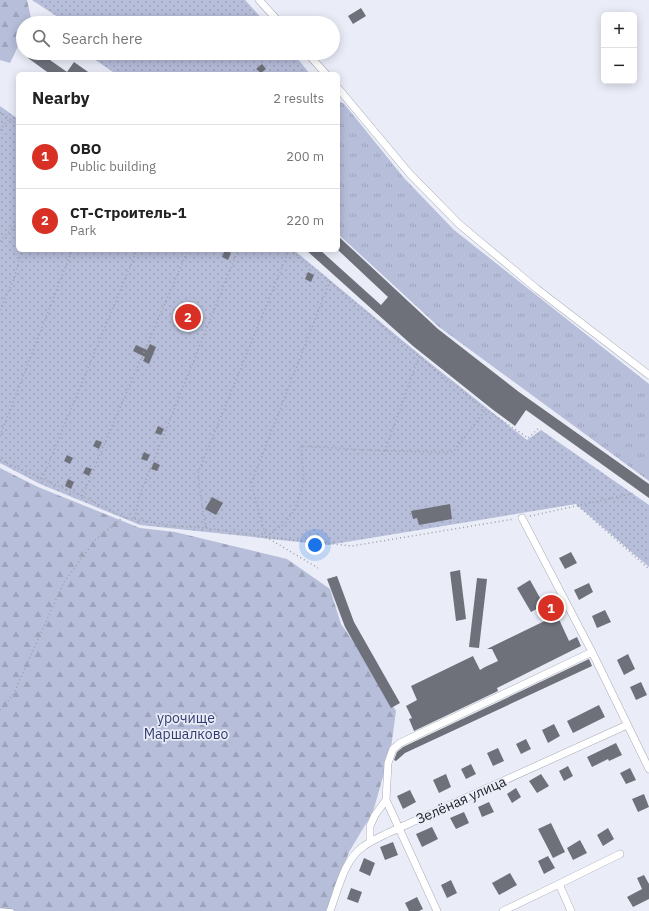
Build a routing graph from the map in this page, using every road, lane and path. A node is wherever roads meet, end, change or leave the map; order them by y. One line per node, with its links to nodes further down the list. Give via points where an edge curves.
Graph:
1 (259, 0): 2 (street)
2 (274, 16)
3 (313, 60): 4 (street)
4 (324, 72)
5 (340, 90): 22 (street, via 409,173 459,224 537,289)
6 (0, 112): 7 (path)
7 (9, 119): 8 (path); 9 (path)
8 (16, 124)
9 (0, 130)
10 (16, 225): 11 (path)
11 (0, 241)
12 (21, 252): 20 (path, via 14,279)
13 (71, 252): 25 (path)
14 (136, 252): 28 (path)
15 (187, 252): 30 (path)
16 (237, 252): 33 (path, via 138,497)
17 (288, 252): 35 (path, via 198,472)
18 (292, 252): 19 (path)
19 (330, 281): 21 (path); 36 (path, via 251,484)
20 (0, 310)
21 (419, 356): 23 (path); 26 (path)
22 (649, 375)
23 (486, 409): 24 (path, via 528,438); 26 (path, via 453,452)
24 (540, 426)
25 (0, 436)
26 (385, 451): 36 (path, via 301,446 304,482 295,509 285,523)
27 (0, 460): 28 (path)
28 (42, 479): 30 (path)
29 (635, 493): 31 (path)
30 (82, 496): 32 (path)
31 (578, 506): 34 (path); 38 (path)
32 (122, 517): 33 (path); 40 (path, via 96,539 64,582 12,695)
33 (135, 518): 35 (path, via 173,526)
34 (522, 518): 36 (path, via 352,546); 39 (street)
35 (206, 528): 36 (path)
36 (266, 537): 37 (path)
37 (318, 568)
38 (649, 569)
39 (592, 652): 41 (street); 43 (street, via 393,749 388,763)
40 (0, 710)
41 (627, 725): 42 (street); 44 (street, Зелёная улица)
42 (649, 770)
43 (386, 800): 44 (street); 45 (street, via 370,826)
44 (398, 828): 45 (street, Зелёная улица); 51 (street)
45 (370, 842): 50 (street, Зелёная улица, via 353,856)
46 (620, 854): 47 (street)
47 (559, 884): 52 (street); 53 (street)
48 (0, 910): 49 (lane)
49 (12, 911)
50 (330, 911)
51 (437, 911)
52 (503, 911)
53 (571, 911)

